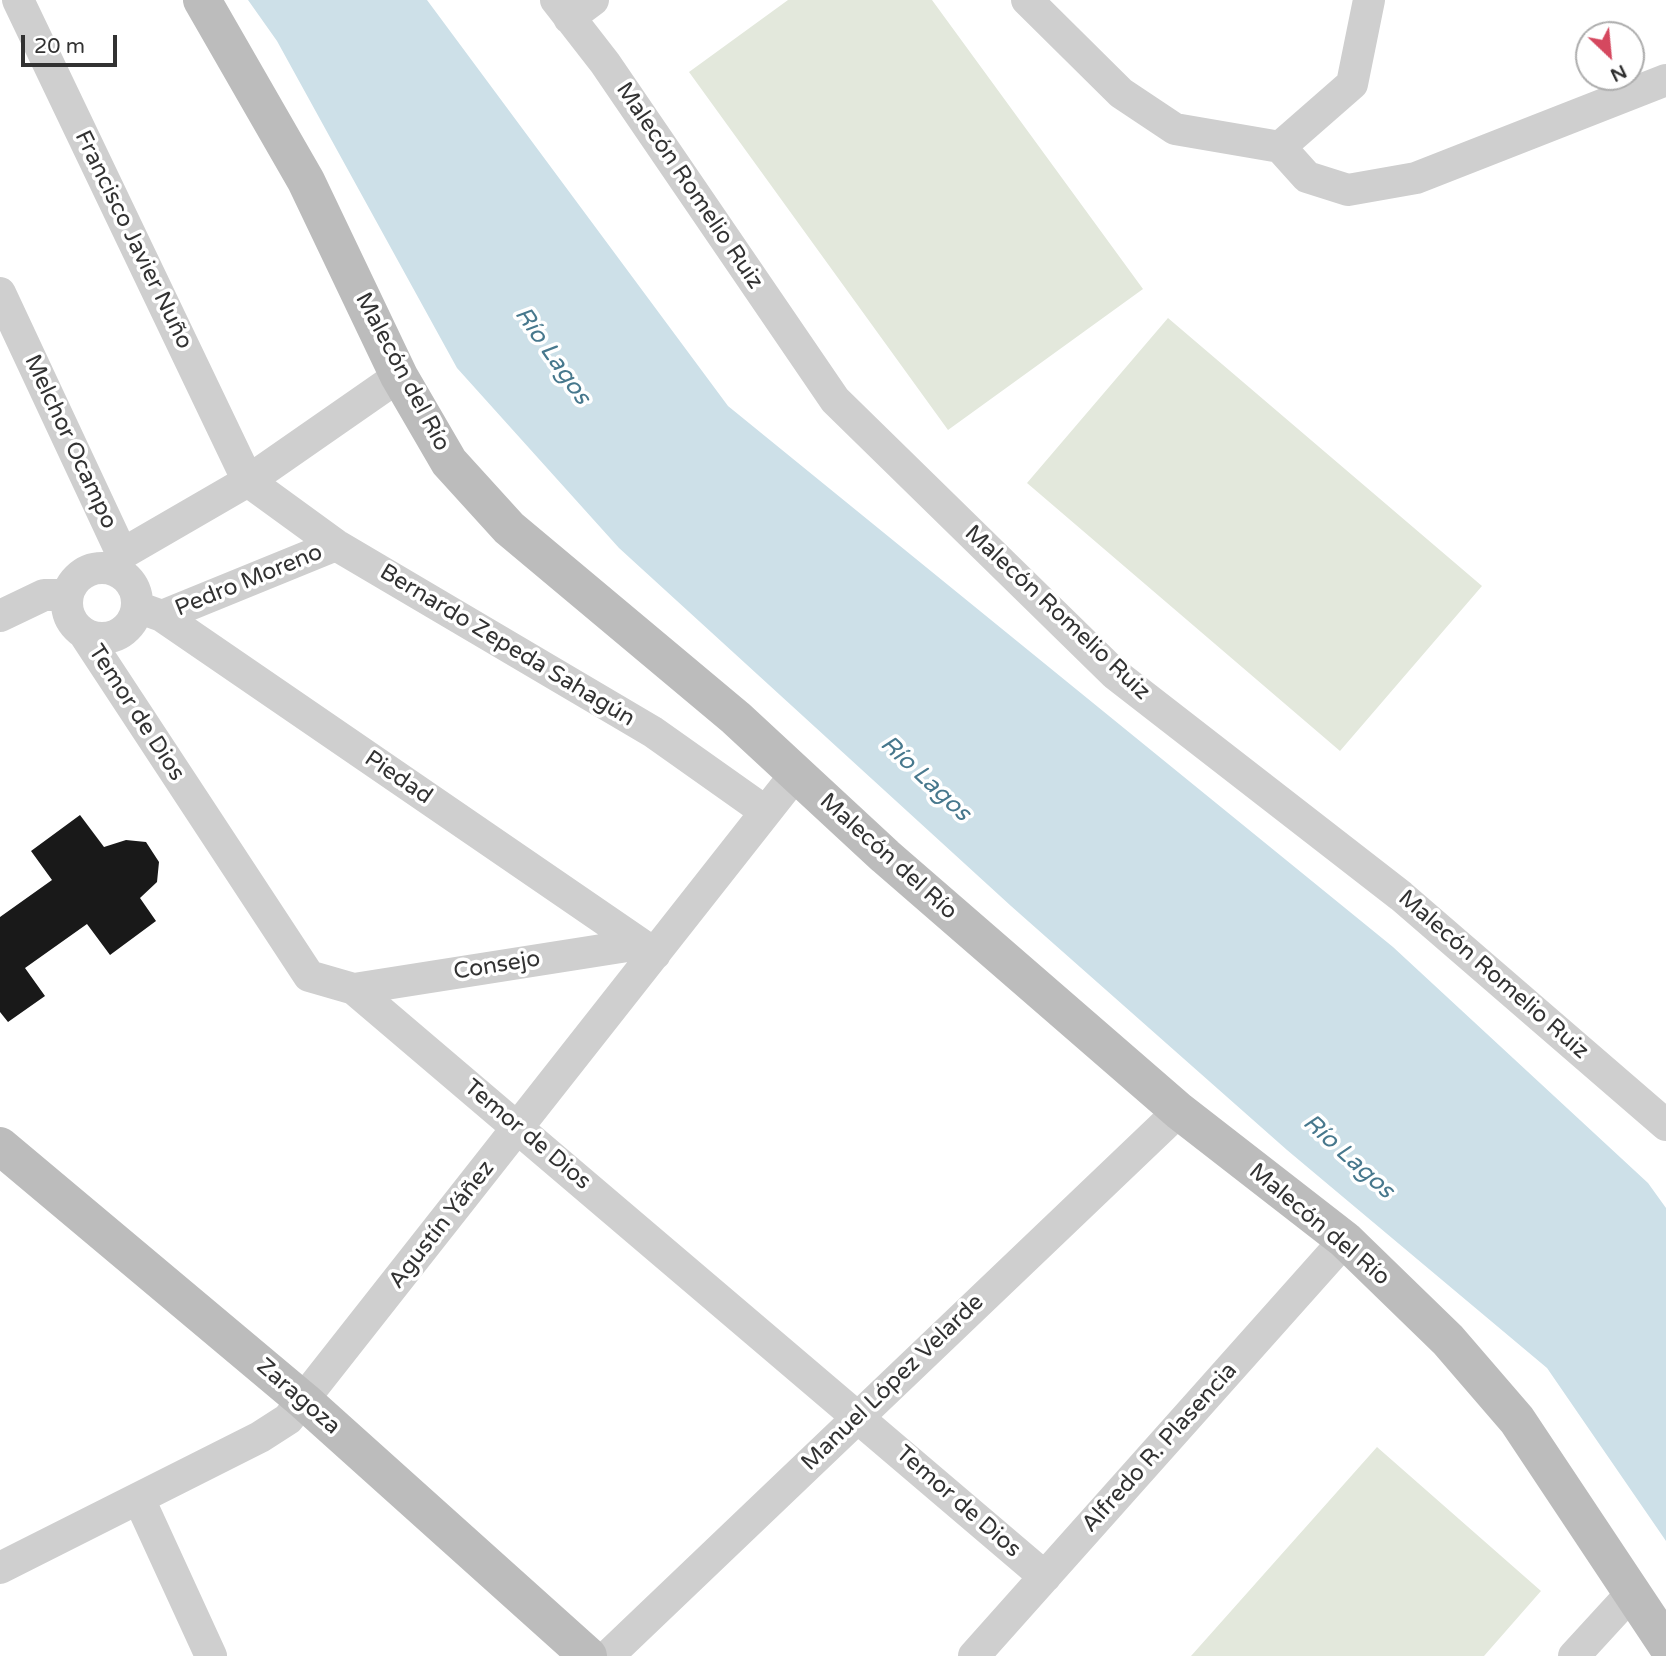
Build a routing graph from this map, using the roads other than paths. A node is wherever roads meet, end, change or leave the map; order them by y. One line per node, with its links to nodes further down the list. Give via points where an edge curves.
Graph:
1 (18, 0): 10 (street, Francisco Javier Nuño)
2 (202, 0): 9 (street, Malecón del Río, via 306,181)
3 (1027, 0): 7 (street, via 1121,93 1175,129)
4 (1369, 0): 7 (street, via 1352,84)
5 (572, 6): 22 (street, Malecón Romelio Ruiz, via 605,63 835,400 1115,674 1401,896)
6 (1666, 80): 7 (street, via 1416,178 1348,190 1307,177)
7 (1280, 147)
8 (0, 293): 12 (street, Melchor Ocampo)
9 (399, 376): 10 (street); 17 (street, Malecón del Río, via 449,462 509,528 736,718)
10 (248, 481): 11 (street, Bernardo Zepeda Sahagún); 12 (street)
11 (336, 545): 14 (street, Pedro Moreno); 18 (street, Bernardo Zepeda Sahagún, via 653,732)
12 (117, 561): 13 (street, via 79,576); 14 (street)
13 (67, 595): 15 (street, via 44,595); 16 (street, via 69,618)
14 (150, 611): 16 (street, via 118,635); 19 (street, Piedad)
15 (0, 616)
16 (85, 635): 20 (street, Temor de Dios, via 309,976)
17 (795, 775): 18 (street, Agustín Yáñez); 21 (street, Malecón del Río)
18 (766, 812): 19 (street, Agustín Yáñez)
19 (648, 949): 20 (street, Consejo); 23 (street, Agustín Yáñez)
20 (354, 989): 23 (street, Temor de Dios)
21 (1179, 1111): 25 (street, Malecón del Río); 27 (street, Manuel López Velarde)
22 (1666, 1125)
23 (519, 1128): 26 (street, Agustín Yáñez); 27 (street, Temor de Dios)
24 (0, 1146): 26 (street, Zaragoza)
25 (1345, 1240): 30 (street, Alfredo R. Plasencia); 31 (street, Malecón del Río, via 1448,1340 1517,1420)
26 (304, 1401): 28 (street, Agustín Yáñez, via 288,1419 260,1437); 34 (street, Zaragoza)
27 (859, 1416): 30 (street, Temor de Dios); 35 (street, Manuel López Velarde)
28 (139, 1499): 29 (street, Agustín Yáñez); 33 (street)
29 (0, 1568)
30 (1045, 1577): 36 (street, Alfredo R. Plasencia)
31 (1630, 1595): 32 (street, Malecón del Río); 37 (street)
32 (1666, 1644)
33 (211, 1656)
34 (588, 1656)
35 (608, 1656)
36 (974, 1656)
37 (1574, 1656)

